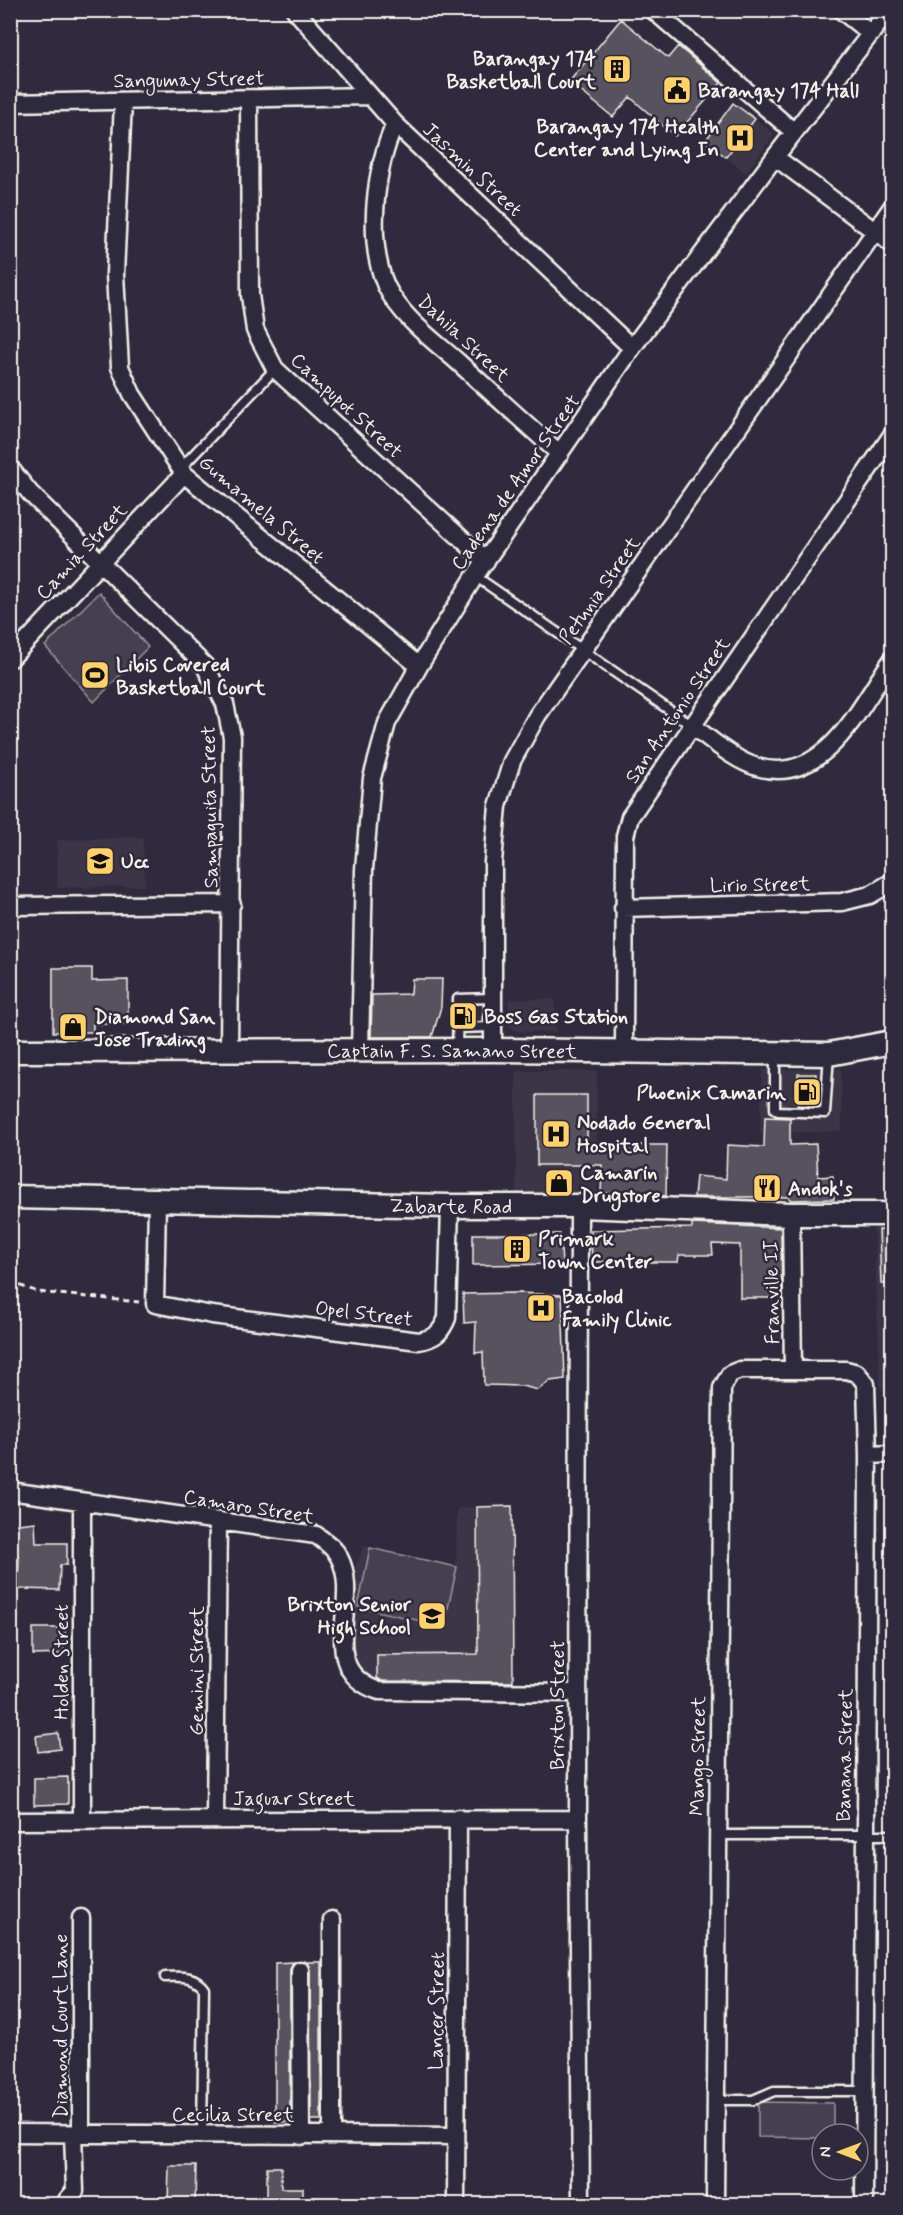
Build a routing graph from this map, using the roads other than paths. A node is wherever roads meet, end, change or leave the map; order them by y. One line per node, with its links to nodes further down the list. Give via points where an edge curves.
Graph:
1 (295, 10): 6 (street, Jasmin Street)
2 (653, 10): 11 (street)
3 (842, 10): 5 (street)
4 (889, 10): 5 (street, Cadena de Amor Street)
5 (871, 34): 11 (street, Cadena de Amor Street)
6 (369, 96): 7 (street, Sangumay Street); 10 (street, Jasmin Street)
7 (249, 99): 8 (street, Sangumay Street); 17 (street, Campupot Street, via 250,295 255,330)
8 (123, 102): 9 (street, Sangumay Street); 21 (street, Gumamela Street, via 116,274 120,367 132,394)
9 (10, 103)
10 (395, 124): 16 (street, Jasmin Street); 19 (street, Dahila Street, via 383,152 375,205 377,248 386,286 409,318)
11 (794, 132): 12 (street, Cadena de Amor Street)
12 (775, 157): 14 (street); 16 (street, Cadena de Amor Street)
13 (892, 207): 14 (street, Petunia Street)
14 (874, 230): 15 (street); 25 (street, Petunia Street)
15 (892, 244)
16 (632, 348): 19 (street, Cadena de Amor Street)
17 (275, 369): 21 (lane); 23 (street, Campupot Street)
18 (892, 435): 29 (street, San Antonio Street)
19 (560, 454): 23 (street, Cadena de Amor Street)
20 (10, 468): 22 (street, Sampaguita Street, via 30,493)
21 (182, 471): 22 (street, Camia Street); 28 (street, Gumamela Street)
22 (100, 561): 26 (street, Camia Street); 31 (street, Sampaguita Street, via 205,666 225,704 232,737)
23 (486, 561): 24 (street, Cadena de Amor Street)
24 (475, 576): 25 (lane); 28 (street, Cadena de Amor Street)
25 (584, 649): 29 (lane); 34 (street, Petunia Street, via 537,716 512,761 498,806 493,862)
26 (10, 659)
27 (892, 660): 29 (street, via 830,749 813,762 790,770 756,766 726,751)
28 (419, 666): 39 (street, Cadena de Amor Street, via 387,723 372,778 364,869)
29 (691, 725): 33 (street, San Antonio Street, via 630,817 625,836)
30 (892, 882): 33 (street, Lirio Street, via 870,896 842,903)
31 (232, 904): 32 (street); 38 (street, Sampaguita Street)
32 (10, 906)
33 (623, 908): 41 (street, San Antonio Street)
34 (492, 998): 35 (street, Petunia Street); 36 (lane, via 458,999)
35 (492, 1027): 36 (lane); 40 (street, Petunia Street)
36 (458, 1028): 43 (lane)
37 (892, 1042): 45 (main road, Captain F. S. Samano Street)
38 (228, 1050): 39 (main road, Captain F. S. Samano Street); 42 (main road, Captain F. S. Samano Street)
39 (360, 1050): 43 (main road, Captain F. S. Samano Street)
40 (493, 1050): 41 (main road, Captain F. S. Samano Street); 43 (main road, Captain F. S. Samano Street)
41 (624, 1050): 44 (main road, Captain F. S. Samano Street)
42 (10, 1051)
43 (457, 1051)
44 (775, 1054): 45 (main road, Captain F. S. Samano Street); 45 (lane, via 776,1111 825,1113)
45 (830, 1054)
46 (10, 1197): 47 (main road, Zabarte Road)
47 (157, 1202): 48 (main road, Zabarte Road); 48 (street, Opel Street, via 155,1304 419,1341 434,1338 447,1318)
48 (450, 1206): 49 (main road, Zabarte Road)
49 (579, 1206): 50 (main road, Zabarte Road); 58 (street, Brixton Street)
50 (791, 1214): 51 (main road, Zabarte Road); 52 (street, Franville II)
51 (892, 1214)
52 (793, 1370): 54 (street, Banana Street, via 846,1370 862,1378 866,1390); 64 (street, Mango Street, via 740,1370 730,1374 722,1388)
53 (892, 1454): 54 (street)
54 (868, 1455): 65 (street, Banana Street)
55 (10, 1491): 56 (street, Camaro Street)
56 (82, 1503): 57 (street, Camaro Street); 61 (street, Holden Street)
57 (218, 1522): 58 (street, Camaro Street, via 316,1534 331,1546 345,1574 344,1654 351,1674 363,1686 379,1691); 62 (street, Gemini Street)
58 (578, 1693): 60 (street, Brixton Street)
59 (458, 1818): 60 (street, Jaguar Street); 62 (street, Jaguar Street); 78 (street, Lancer Street)
60 (578, 1819): 81 (street, Brixton Street)
61 (82, 1820): 62 (street, Jaguar Street); 63 (street, Jaguar Street)
62 (215, 1820)
63 (10, 1821)
64 (717, 1835): 65 (lane); 72 (street, Mango Street)
65 (864, 1835): 66 (lane); 71 (street, Banana Street)
66 (892, 1835)
67 (81, 1918): 74 (street, Diamond Court Lane)
68 (332, 1920): 75 (street)
69 (300, 1970): 77 (street)
70 (165, 1977): 76 (lane, via 191,1977 204,1988)
71 (864, 2091): 72 (lane, via 774,2091 753,2100); 83 (street, Banana Street)
72 (714, 2100): 82 (street, Mango Street)
73 (10, 2133): 74 (street, Cecilia Street)
74 (77, 2134): 76 (street, Cecilia Street); 79 (street, Diamond Court Lane, via 75,2192)
75 (332, 2135): 77 (street, Cecilia Street); 78 (street, Cecilia Street)
76 (202, 2136): 77 (street, Cecilia Street)
77 (301, 2136)
78 (456, 2136): 80 (street, Lancer Street)
79 (67, 2200)
80 (456, 2205)
81 (581, 2205)
82 (715, 2205)
83 (864, 2205)

